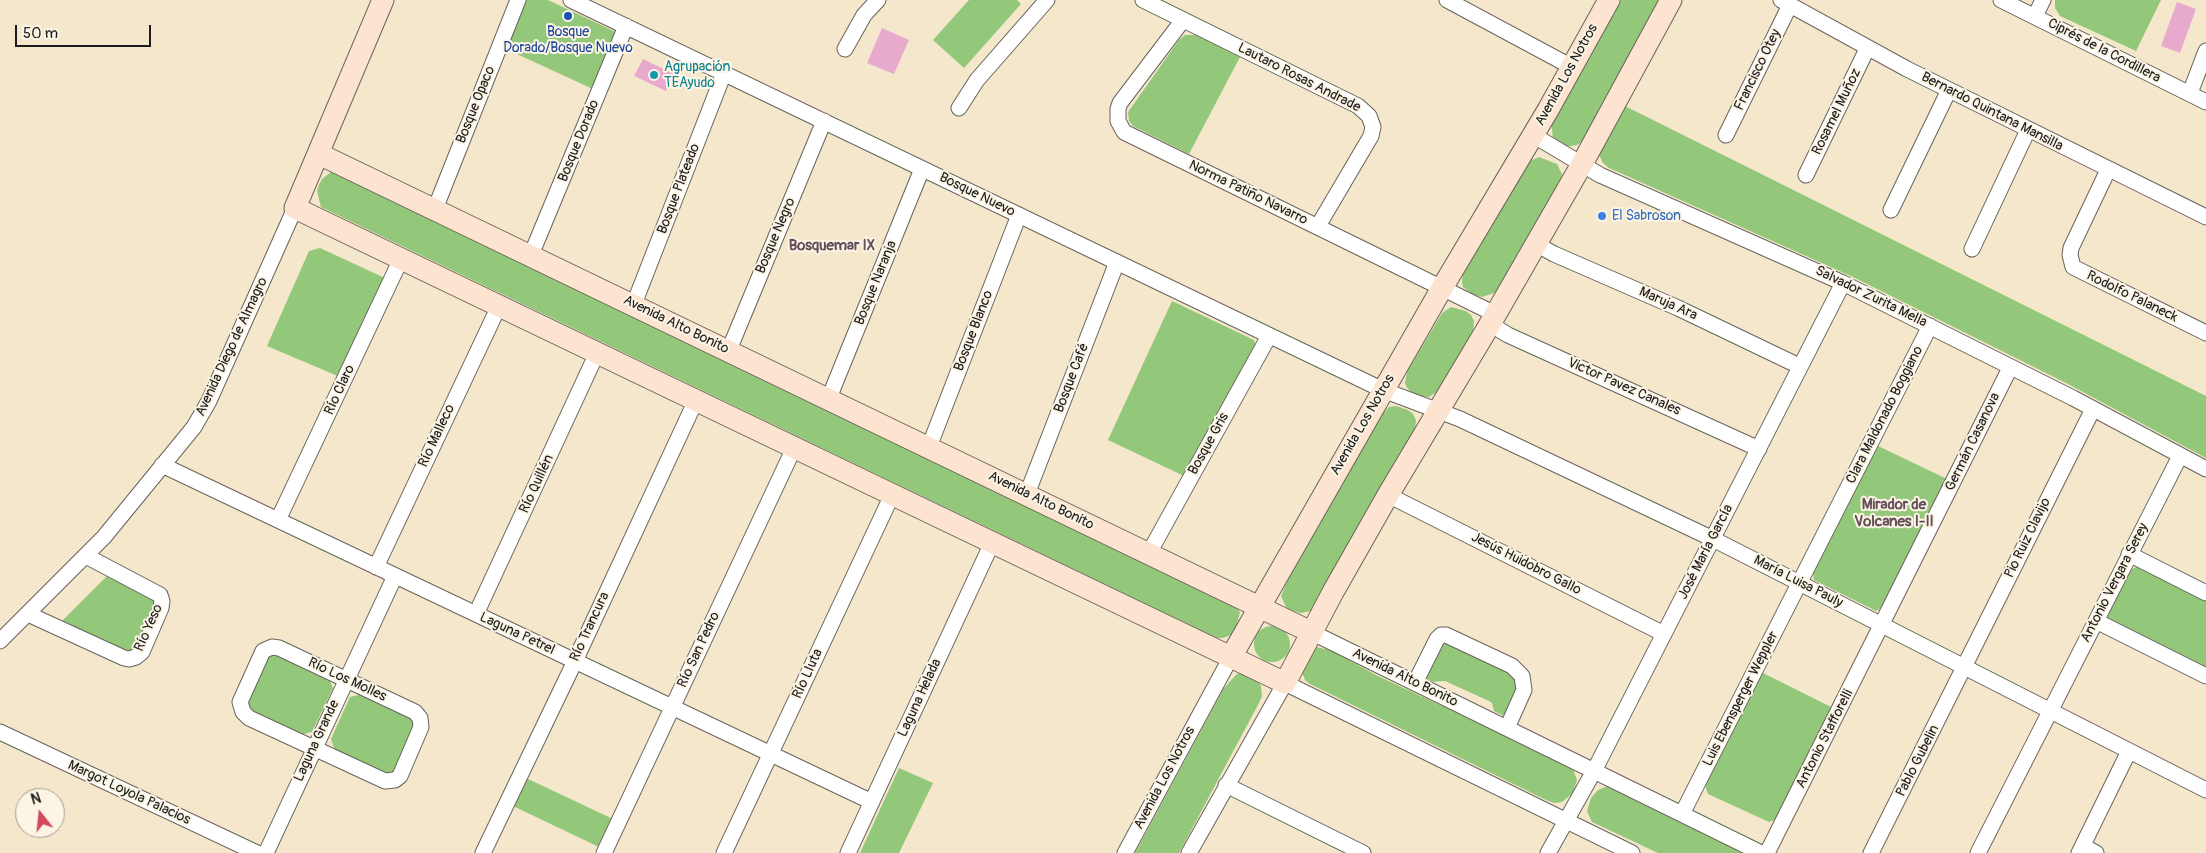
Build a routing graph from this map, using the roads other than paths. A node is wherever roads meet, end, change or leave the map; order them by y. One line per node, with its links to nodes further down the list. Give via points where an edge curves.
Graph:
1 (383, 0): 30 (street, Avenida Diego de Almagro)
2 (518, 0): 36 (street, Bosque Opaco)
3 (571, 0): 16 (street, Bosque Nuevo)
4 (857, 0): 13 (street)
5 (1047, 0): 25 (street, via 977,80)
6 (1143, 0): 15 (street, Lautaro Rosas Andrade)
7 (1609, 0): 20 (street, Avenida Los Notros)
8 (1670, 0): 31 (street)
9 (2001, 0): 14 (street, Ciprés de la Cordillera)
10 (2043, 0): 14 (street)
11 (1452, 1): 20 (street)
12 (1786, 2): 18 (street, Bernardo Quintana Mansilla); 29 (street, Francisco Otey)
13 (875, 3): 17 (street)
14 (2035, 16): 23 (street, Ciprés de la Cordillera)
15 (1183, 20): 40 (street, Lautaro Rosas Andrade, via 1358,106 1369,116 1373,127 1370,136); 40 (street, Norma Patiño Navarro, via 1120,103 1117,115 1120,127 1130,136)
16 (626, 26): 21 (street, Bosque Nuevo); 43 (street, Bosque Dorado)
17 (845, 48)
18 (1867, 49): 22 (street, Bernardo Quintana Mansilla); 34 (street, Rosamel Muñoz)
19 (2206, 51): 23 (street)
20 (1572, 67): 28 (street, Avenida Los Notros)
21 (724, 73): 26 (street, Bosque Nuevo); 48 (street, Bosque Plateado)
22 (1949, 90): 27 (street, Bernardo Quintana Mansilla); 37 (street)
23 (2190, 94): 24 (street, Ciprés de la Cordillera)
24 (2206, 102)
25 (959, 108)
26 (824, 121): 32 (street, Bosque Nuevo); 54 (street, Bosque Negro)
27 (2028, 130): 33 (street, Bernardo Quintana Mansilla); 42 (street)
28 (1533, 135): 31 (street, Salvador Zurita Mella); 47 (street, Avenida Los Notros)
29 (1726, 136)
30 (319, 154): 35 (street, Avenida Diego de Almagro); 36 (street, Avenida Alto Bonito)
31 (1582, 164): 41 (street); 46 (street, Salvador Zurita Mella)
32 (922, 169): 38 (street, Bosque Nuevo); 59 (street, Bosque Naranja)
33 (2108, 170): 39 (street, Bernardo Quintana Mansilla); 52 (street, Rodolfo Palaneck, via 2071,248 2073,267)
34 (1806, 174)
35 (295, 208): 44 (street); 67 (street, Avenida Diego de Almagro, via 206,408)
36 (435, 209): 43 (street, Avenida Alto Bonito)
37 (1891, 210)
38 (1019, 215): 45 (street, Bosque Nuevo); 63 (street, Bosque Blanco)
39 (2206, 217)
40 (1318, 226): 47 (street, Norma Patiño Navarro)
41 (1536, 244): 50 (street); 56 (street, Maruja Ara)
42 (1972, 249)
43 (532, 255): 48 (street, Avenida Alto Bonito)
44 (401, 259): 49 (street); 72 (street, Río Claro)
45 (1117, 262): 53 (street, Bosque Nuevo); 69 (street, Bosque Café)
46 (1843, 283): 51 (street, Salvador Zurita Mella); 56 (street, José María García)
47 (1442, 288): 50 (street, Norma Patiño Navarro); 58 (street, Avenida Los Notros)
48 (634, 304): 54 (street, Avenida Alto Bonito)
49 (498, 306): 55 (street); 78 (street, Río Malleco)
50 (1492, 319): 62 (street); 65 (street, Victor Pavez Canales, via 1516,339)
51 (1930, 326): 57 (street, Salvador Zurita Mella); 80 (street, Clara Maldonado Boggiano)
52 (2206, 333)
53 (1270, 336): 58 (street, Bosque Nuevo); 75 (street, Bosque Gris)
54 (729, 350): 59 (street, Avenida Alto Bonito)
55 (597, 353): 60 (street); 84 (street, Río Quillén)
56 (1799, 366): 65 (street, José María García)
57 (2010, 368): 61 (street, Salvador Zurita Mella); 86 (street, Germán Casanova)
58 (1383, 390): 62 (street, María Luisa Pauly); 82 (street, Avenida Los Notros)
59 (829, 398): 63 (street, Avenida Alto Bonito)
60 (696, 400): 64 (street); 91 (street, Río Trancura)
61 (2093, 409): 66 (street, Salvador Zurita Mella); 92 (street, Pio Ruiz Clavijo)
62 (1438, 410): 71 (street); 73 (street, María Luisa Pauly)
63 (929, 447): 69 (street, Avenida Alto Bonito)
64 (794, 448): 70 (street); 97 (street, Río San Pedro)
65 (1759, 448): 73 (street, José María García)
66 (2180, 456): 68 (street, Salvador Zurita Mella); 76 (street, Antonio Vergara Serey)
67 (162, 465): 72 (street, Laguna Petrel); 77 (street, Avenida Diego de Almagro)
68 (2206, 469)
69 (1027, 494): 75 (street, Avenida Alto Bonito)
70 (892, 495): 74 (street); 103 (street, Río Lluta)
71 (1388, 495): 87 (street); 88 (street, Jesús Huidobro Gallo)
72 (278, 520): 78 (street, Laguna Petrel)
73 (1713, 539): 80 (street, María Luisa Pauly); 88 (street, José María García)
74 (992, 543): 90 (street); 107 (street, Laguna Helada)
75 (1149, 553): 82 (street, Avenida Alto Bonito)
76 (2129, 554): 81 (street); 85 (street, Antonio Vergara Serey)
77 (86, 556): 83 (street, Avenida Diego de Almagro); 83 (street, Río Yeso, via 160,595 161,608 142,652 136,657 124,658)
78 (376, 567): 79 (street, Laguna Petrel)
79 (395, 576): 84 (street, Laguna Petrel); 94 (street, Laguna Grande)
80 (1800, 584): 86 (street, María Luisa Pauly); 108 (street, Luis Ebensperger Weppler)
81 (2206, 593)
82 (1259, 606): 87 (street, Avenida Alto Bonito); 90 (street, Avenida Los Notros)
83 (28, 614): 89 (street, Avenida Diego de Almagro)
84 (476, 614): 91 (street, Laguna Petrel)
85 (2096, 621): 93 (street); 98 (street, Antonio Vergara Serey)
86 (1882, 625): 92 (street, María Luisa Pauly); 123 (street, Antonio Stafforelli)
87 (1311, 632): 95 (street); 96 (street, Avenida Alto Bonito)
88 (1664, 634): 104 (street, José María García)
89 (0, 642)
90 (1231, 657): 95 (street); 117 (street, Avenida Los Notros)
91 (575, 661): 97 (street, Laguna Petrel); 113 (street, Río Trancura)
92 (1964, 668): 98 (street, María Luisa Pauly); 124 (street, Pablo Gubelin)
93 (2206, 676)
94 (346, 680): 101 (street, Laguna Grande); 101 (street, Río Los Molles, via 272,647 263,651 255,668 240,702 243,712 248,718); 101 (street, Río Los Molles, via 415,712 420,718 421,727 400,776 396,780 385,781)
95 (1285, 683): 105 (street); 109 (street)
96 (1415, 683): 99 (street, Avenida Alto Bonito); 99 (street, via 1440,635 1512,666 1522,676 1524,690)
97 (672, 707): 103 (street, Laguna Petrel); 114 (street, Río San Pedro)
98 (2050, 710): 102 (street, María Luisa Pauly); 125 (street, Antonio Vergara Serey)
99 (1507, 728): 104 (street, Avenida Alto Bonito)
100 (0, 732): 111 (street, Margot Loyola Palacios)
101 (314, 748): 112 (street, Laguna Grande)
102 (2128, 751): 106 (street, María Luisa Pauly); 110 (street)
103 (770, 754): 107 (street, Laguna Petrel); 115 (street, Río Lluta)
104 (1594, 771): 108 (street, Avenida Alto Bonito); 109 (street, José María García)
105 (1226, 785): 118 (street); 119 (street)
106 (2206, 790)
107 (872, 802): 116 (street, Laguna Helada)
108 (1682, 814): 122 (street, Avenida Alto Bonito)
109 (1566, 821): 120 (street, José María García); 121 (street)
110 (2086, 851)
111 (257, 853)
112 (266, 853)
113 (483, 853)
114 (604, 853)
115 (724, 853)
116 (848, 853)
117 (1124, 853)
118 (1189, 853)
119 (1363, 853)
120 (1548, 853)
121 (1632, 853)
122 (1761, 853)
123 (1767, 853)
124 (1871, 853)
125 (1978, 853)

